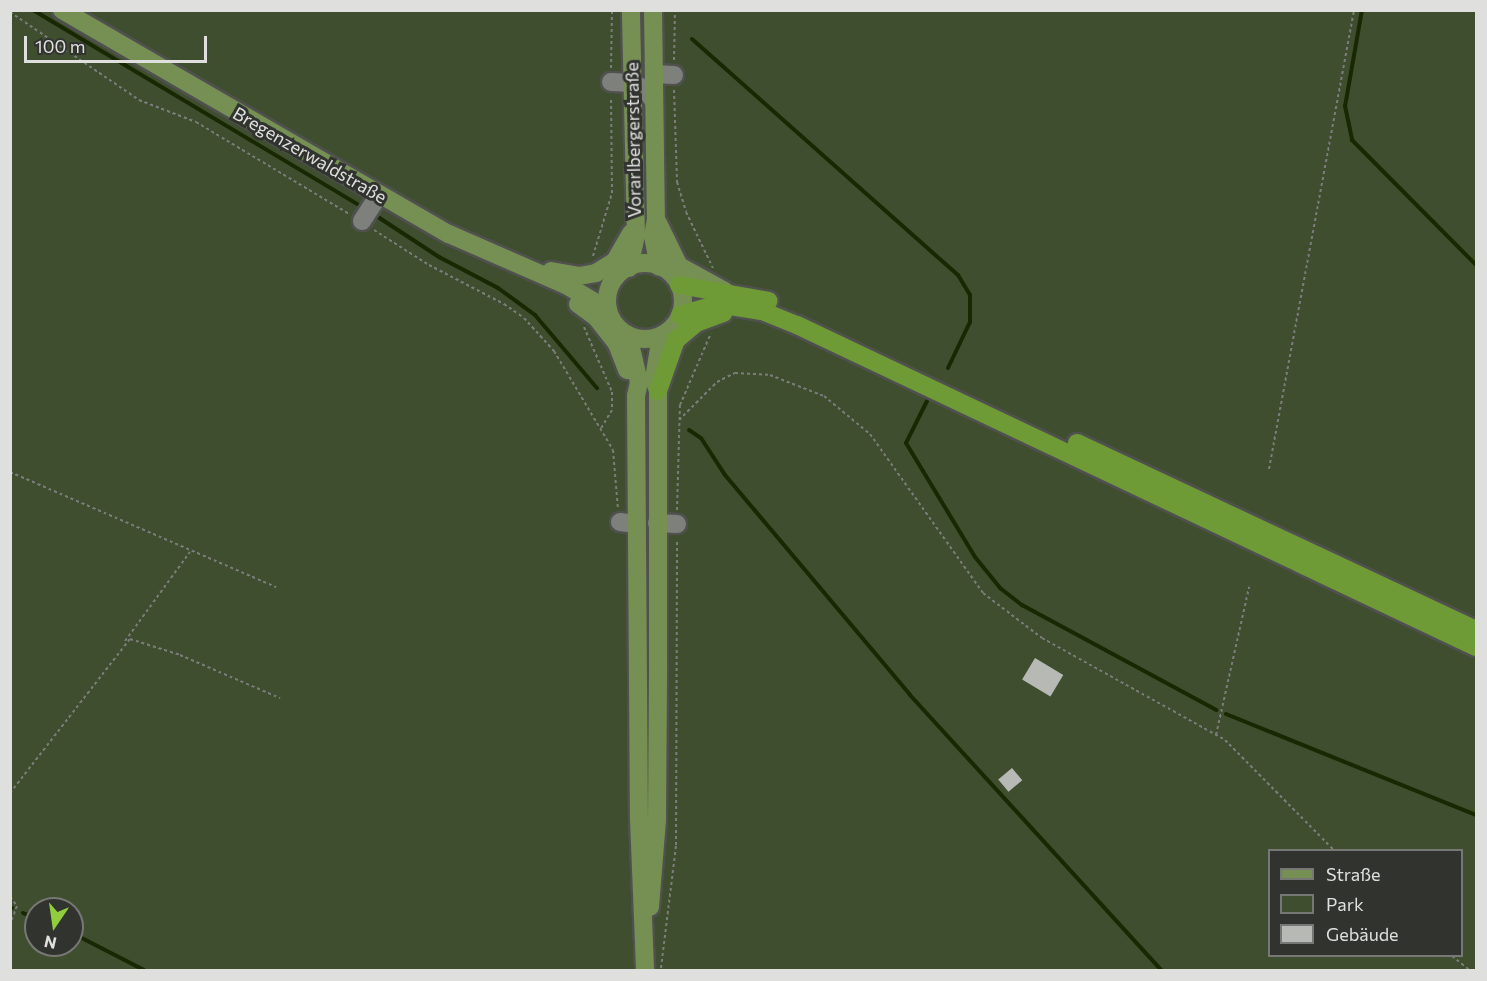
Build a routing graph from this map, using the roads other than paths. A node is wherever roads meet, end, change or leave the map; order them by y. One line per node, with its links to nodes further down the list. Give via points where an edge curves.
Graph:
1 (62, 10): 9 (main road, Bregenzerwaldstraße)
2 (631, 10): 7 (main road, Vorarlbergerstraße)
3 (653, 10): 4 (main road, Vorarlbergerstraße)
4 (654, 74): 5 (lane); 8 (main road, Vorarlbergerstraße)
5 (674, 75)
6 (611, 82): 7 (lane)
7 (632, 83): 8 (lane, via 645,89); 12 (main road, Vorarlbergerstraße)
8 (654, 102): 10 (main road, Vorarlbergerstraße)
9 (379, 195): 11 (lane); 14 (main road, Bregenzerwaldstraße)
10 (656, 219): 13 (main road, Vorarlbergerstraße, via 653,236); 18 (main road, via 679,266)
11 (362, 221)
12 (634, 229): 14 (main road, via 615,261 596,273 579,276); 15 (main road, Vorarlbergerstraße, via 636,245)
13 (659, 266): 15 (main road, via 645,263); 17 (main road)
14 (525, 270): 16 (main road, Bregenzerwaldstraße); 25 (main road, via 536,283 596,317 617,344)
15 (621, 274): 16 (main road, Bregenzerwaldstraße, via 597,286); 20 (main road, Vorarlbergerstraße, via 608,294)
16 (566, 285): 20 (main road, Bregenzerwaldstraße)
17 (679, 285): 18 (highway); 21 (main road)
18 (721, 285): 29 (highway, via 814,320)
19 (749, 308): 21 (highway, via 711,306); 24 (highway, via 718,314 684,331 670,352); 30 (highway, via 797,325 895,370)
20 (608, 310): 22 (main road, via 619,329)
21 (680, 315): 23 (main road)
22 (628, 335): 23 (main road, via 646,339); 25 (main road, via 638,370)
23 (661, 336): 24 (main road, via 654,378)
24 (657, 391): 27 (main road)
25 (636, 396): 26 (main road)
26 (636, 467): 27 (main road, via 647,482 648,515); 31 (main road, via 628,523)
27 (657, 523): 28 (lane); 31 (main road, via 657,820)
28 (676, 524)
29 (1476, 630)
30 (1476, 647)
31 (645, 947): 32 (main road)
32 (645, 970)

